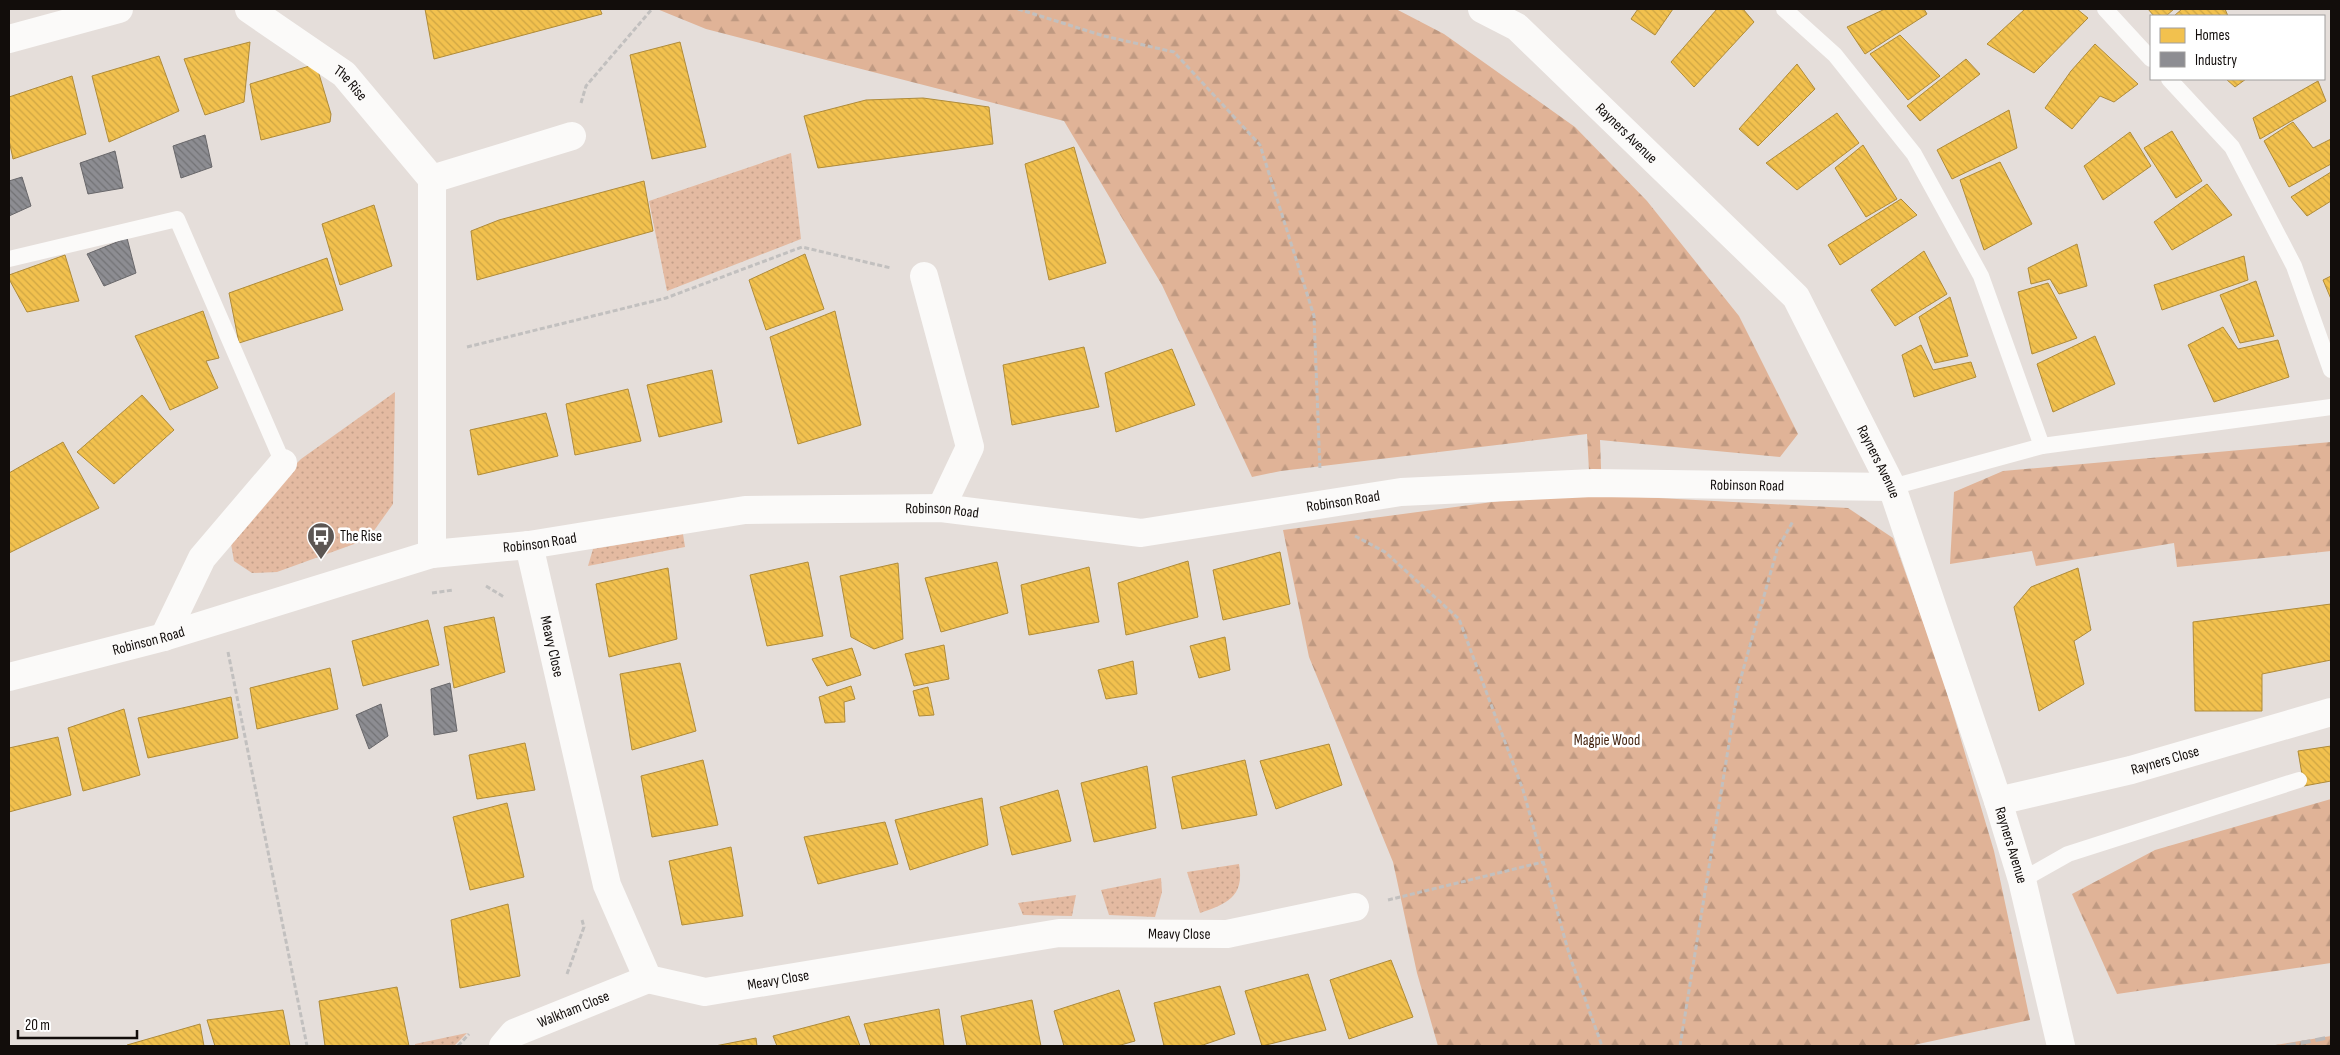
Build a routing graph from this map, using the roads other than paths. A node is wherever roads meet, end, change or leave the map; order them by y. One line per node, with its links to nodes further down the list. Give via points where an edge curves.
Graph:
1 (119, 9): 6 (street)
2 (249, 9): 10 (street, The Rise, via 344,74)
3 (1482, 9): 17 (street, Rayners Avenue, via 1517,27 1796,297)
4 (1784, 9): 15 (lane, via 1835,55 1914,154 1981,276)
5 (2105, 9): 7 (lane)
6 (9, 39)
7 (2150, 58)
8 (2170, 80): 13 (lane, via 2232,147 2294,266)
9 (572, 136): 10 (street)
10 (432, 179): 20 (street)
11 (9, 259): 16 (lane, via 177,219)
12 (924, 276): 18 (street, via 970,446)
13 (2331, 370)
14 (2331, 407): 15 (lane)
15 (2042, 446): 17 (lane)
16 (283, 463): 21 (street, via 202,558)
17 (1892, 486): 18 (street, Robinson Road, via 1593,483 1401,492 1142,533); 25 (street, Rayners Avenue)
18 (942, 508): 19 (street, Robinson Road, via 745,510)
19 (529, 545): 20 (street, Robinson Road); 28 (street, Meavy Close, via 608,886)
20 (432, 554): 21 (street, Robinson Road)
21 (164, 636): 22 (street, Robinson Road)
22 (9, 677)
23 (2331, 712): 25 (street, Rayners Close, via 2131,770)
24 (2299, 780): 26 (lane, via 2068,854)
25 (1998, 801): 26 (street, Rayners Avenue)
26 (2022, 880): 30 (street, Rayners Avenue)
27 (1356, 907): 28 (street, Meavy Close, via 1227,934 1059,933 705,992)
28 (648, 979): 29 (street, Walkham Close, via 514,1033)
29 (503, 1046)
30 (2061, 1046)

